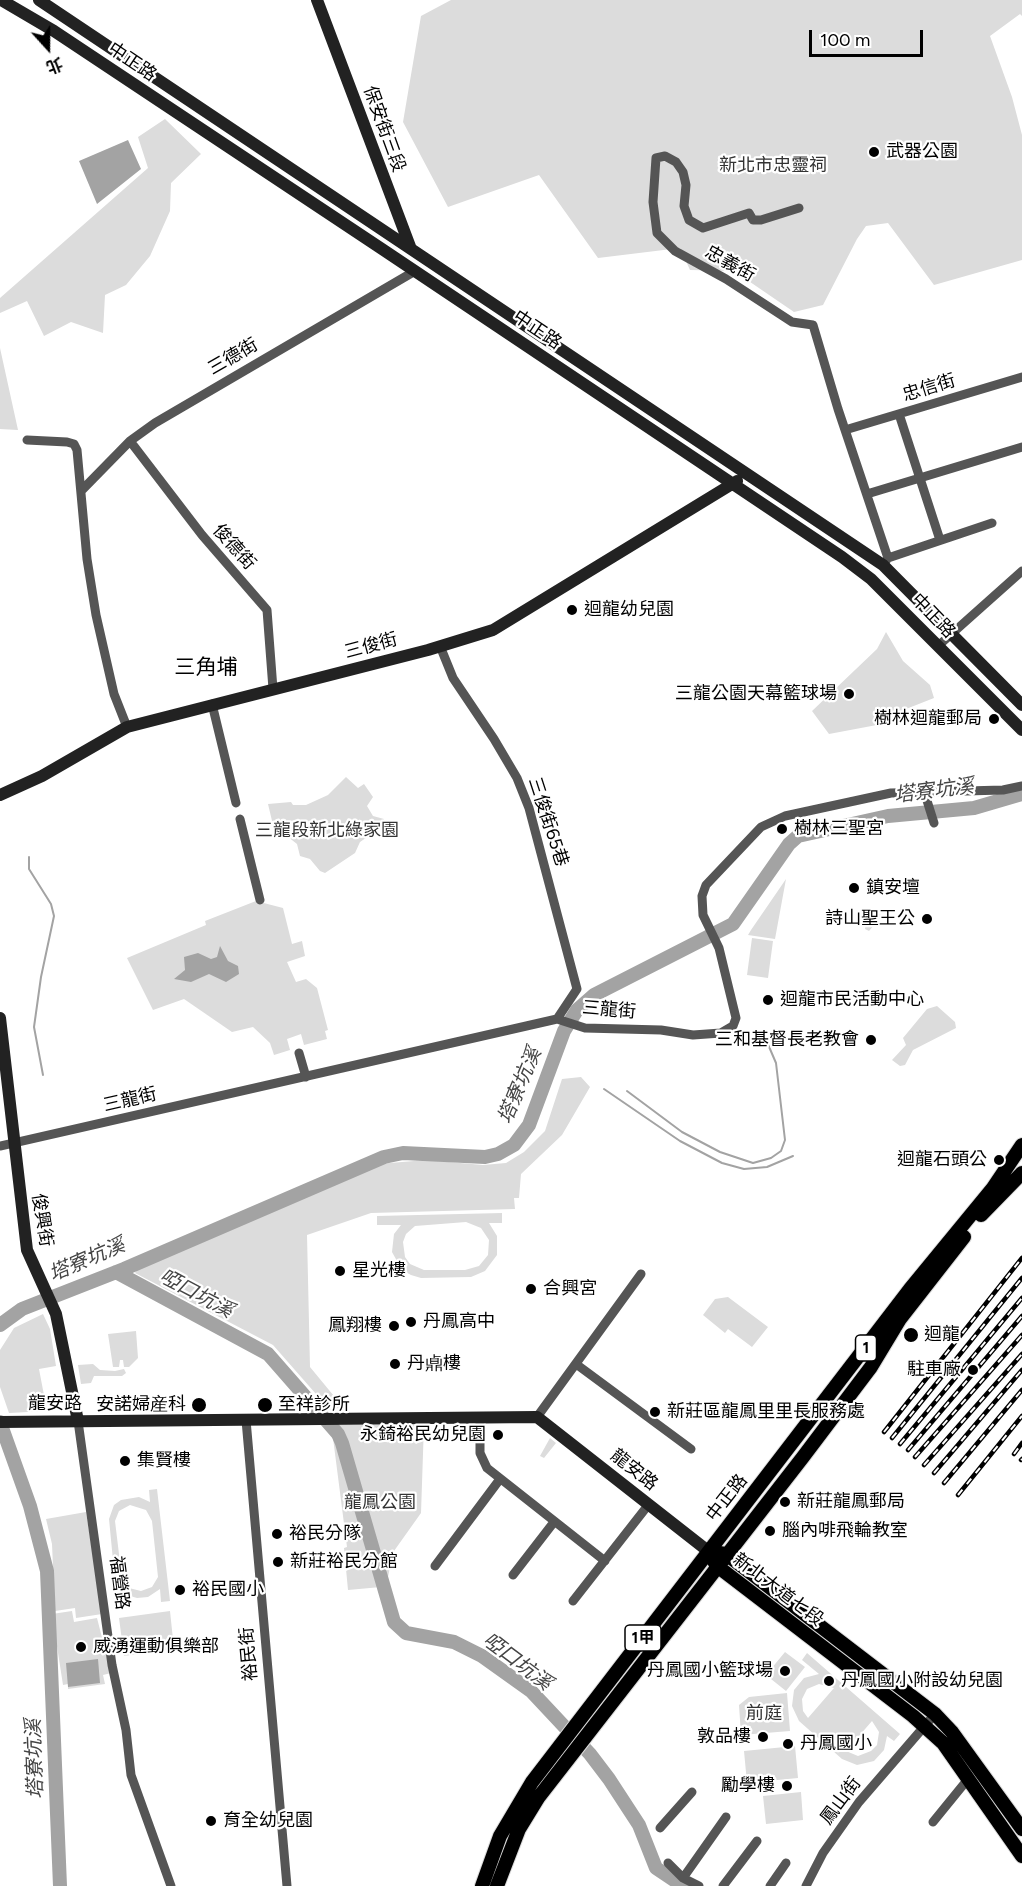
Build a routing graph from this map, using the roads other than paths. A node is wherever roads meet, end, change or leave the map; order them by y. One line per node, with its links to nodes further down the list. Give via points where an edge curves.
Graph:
1 (1, 0): 6 (main road, 中正路)
2 (39, 0): 5 (main road, 中正路)
3 (317, 0): 5 (main road, 保安街三段)
4 (799, 208): 9 (street, 忠義街, via 761,220 753,220 749,213 703,228 689,220 684,206 683,172 665,156 656,158 653,201 657,233 675,251 792,322 813,325)
5 (411, 250): 6 (main road, 保安街三段); 13 (main road, 中正路)
6 (416, 271): 11 (street, 三德街, via 179,407); 15 (main road, 中正路)
7 (1022, 377): 8 (street, 忠信街)
8 (899, 414): 9 (street, 忠信街); 14 (street)
9 (845, 430): 17 (street, 忠義街)
10 (27, 441): 16 (street, via 74,444)
11 (130, 441): 16 (street, 三德街); 26 (street, 俊德街, via 201,535 267,610)
12 (1022, 447): 14 (street)
13 (747, 474): 15 (main road, 三俊街); 20 (main road, 中正路)
14 (920, 478): 17 (street); 19 (street)
15 (732, 485): 22 (main road, 中正路); 24 (main road, 三俊街, via 493,630)
16 (82, 490): 29 (street, via 96,615 114,694)
17 (867, 494): 20 (street, 忠義街)
18 (992, 523): 19 (street)
19 (940, 540): 20 (street)
20 (886, 561): 22 (main road); 23 (main road, 中正路)
21 (1022, 572): 23 (street)
22 (872, 579): 25 (main road, 中正路)
23 (952, 634): 25 (street); 28 (main road, 中正路)
24 (440, 646): 26 (main road, 三俊街); 39 (street, 三俊街65巷, via 453,678 500,748 529,808 577,989)
25 (938, 646): 30 (main road, 中正路)
26 (273, 689): 27 (main road, 三俊街)
27 (212, 704): 29 (main road, 三俊街); 34 (street)
28 (1022, 705)
29 (127, 727): 33 (main road, 三俊街, via 42,776)
30 (1022, 730)
31 (1022, 786): 32 (street, 三龍街, via 1003,790)
32 (924, 791): 36 (street); 39 (street, 三龍街, via 891,793 785,816 761,827 706,885 701,906 719,948 736,1018 726,1031 705,1036 661,1030 585,1028)
33 (0, 795)
34 (236, 803)
35 (240, 819): 37 (street)
36 (934, 823)
37 (260, 900)
38 (0, 1018): 42 (main road, 俊興街)
39 (559, 1020): 41 (street, 三龍街)
40 (299, 1053): 41 (street)
41 (306, 1077): 42 (street, 三龍街)
42 (15, 1144): 44 (street, 三龍街); 47 (main road, 俊興街, via 27,1250)
43 (1022, 1144): 45 (main road, 中正路 / 1)
44 (0, 1146)
45 (1018, 1169): 58 (main road, 中正路 / 1); 59 (main road, 中正路 / 1, via 900,1319 871,1366)
46 (641, 1274): 48 (street)
47 (56, 1314): 52 (main road, 福營路)
48 (576, 1364): 50 (street); 54 (street)
49 (480, 1417): 50 (main road); 51 (main road, 龍安路); 55 (street, via 483,1462)
50 (537, 1417): 56 (main road, 龍安路)
51 (246, 1420): 52 (main road, 龍安路); 80 (street, 裕民街)
52 (78, 1421): 53 (main road, 龍安路); 79 (street, 福營路, via 131,1776)
53 (0, 1422)
54 (691, 1449)
55 (500, 1479): 57 (street); 61 (street)
56 (649, 1504): 58 (main road, 龍安路); 60 (street)
57 (554, 1522): 60 (street); 63 (street)
58 (708, 1551): 59 (main road, 新北大道七段); 62 (main road, 新北大道七段); 78 (main road, 中正路 / 1甲, via 519,1800 500,1836)
59 (726, 1554): 62 (main road, 中正路 / 1甲); 65 (main road, 新北大道七段)
60 (605, 1560): 64 (street)
61 (435, 1566)
62 (717, 1566): 66 (main road, 新北大道七段); 78 (main road, 中正路 / 1甲, via 568,1758 519,1829)
63 (513, 1575)
64 (573, 1601)
65 (935, 1714): 66 (street, 鳳山街); 72 (main road, 新北大道七段)
66 (924, 1726): 67 (main road, 新北大道七段, via 943,1743); 84 (street, 鳳山街, via 848,1817)
67 (968, 1779): 70 (street); 74 (main road, 新北大道七段)
68 (692, 1792): 71 (street)
69 (726, 1817): 77 (street)
70 (933, 1822)
71 (660, 1828)
72 (1022, 1829)
73 (757, 1841): 82 (street)
74 (1022, 1856)
75 (668, 1863): 77 (street)
76 (786, 1863): 83 (street)
77 (683, 1878): 81 (street)
78 (491, 1881)
79 (171, 1886)
80 (287, 1886)
81 (699, 1886)
82 (723, 1886)
83 (770, 1886)
84 (806, 1886)

